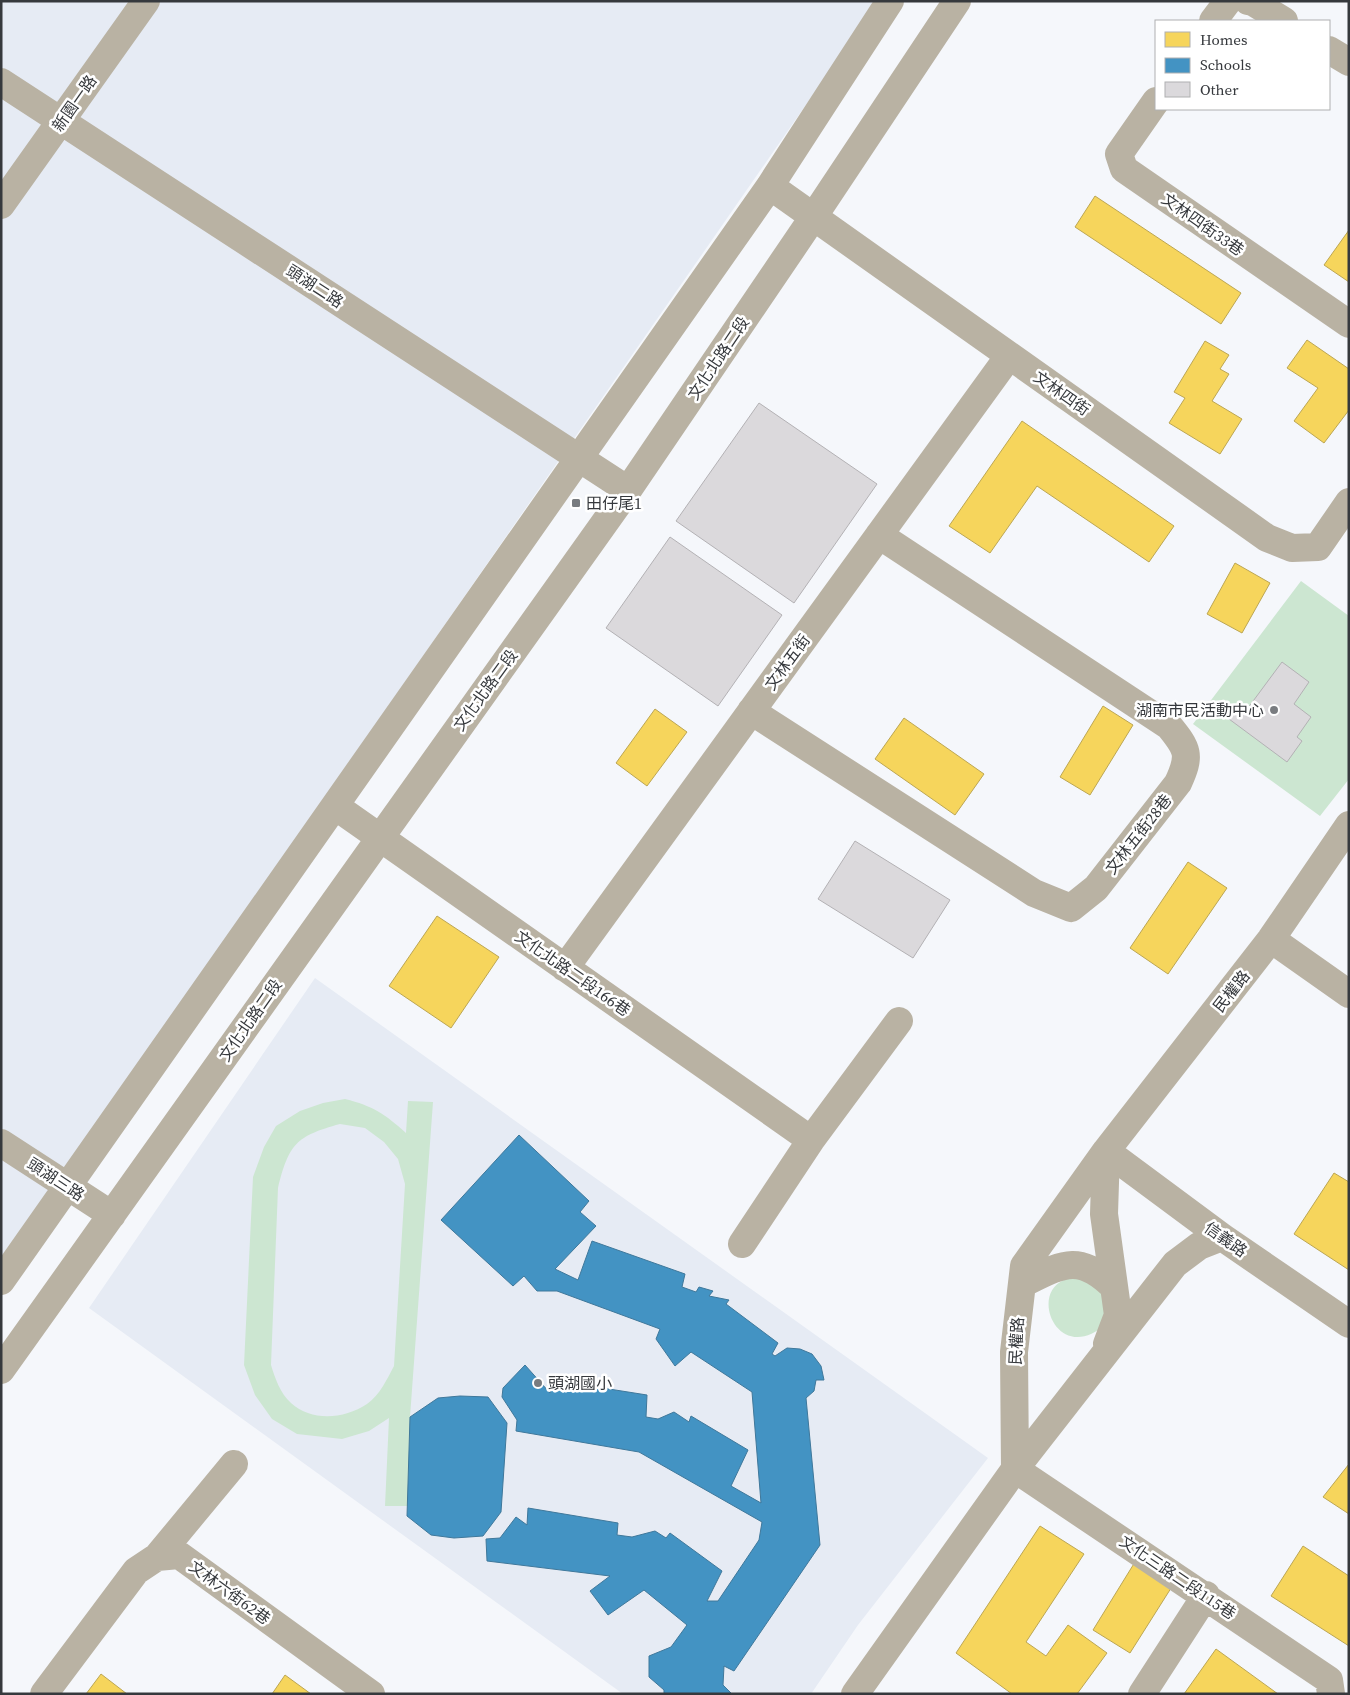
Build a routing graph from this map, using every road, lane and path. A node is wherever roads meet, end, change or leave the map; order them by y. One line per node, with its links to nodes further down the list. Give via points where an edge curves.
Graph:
1 (146, 1): 12 (street, 新園一路)
2 (890, 1): 13 (street)
3 (956, 1): 15 (street, 文化北路二段)
4 (1228, 1): 6 (street)
5 (1248, 1): 7 (street)
6 (1214, 20)
7 (1282, 20)
8 (1330, 51): 9 (street)
9 (1349, 62)
10 (1, 82): 12 (street, 頭湖二路)
11 (1155, 102): 16 (street, 文林四街33巷, via 1118,154 1124,169)
12 (61, 120): 14 (street, 新園一路); 18 (street, 頭湖二路)
13 (770, 186): 15 (street, 文林四街); 18 (street)
14 (1, 205)
15 (814, 216): 17 (street, 文林四街); 19 (street, 文化北路二段)
16 (1349, 324)
17 (1009, 356): 20 (street, 文林四街, via 1267,538 1292,548 1318,547); 21 (street, 文林五街)
18 (579, 458): 19 (street, 頭湖二路); 23 (street)
19 (628, 490): 25 (street, 文化北路二段)
20 (1349, 502)
21 (879, 535): 22 (street, 文林五街); 22 (street, 文林五街28巷, via 1169,726 1186,746 1187,764 1178,783 1096,888 1071,908 1034,893)
22 (751, 711): 27 (street, 文林五街)
23 (335, 806): 25 (street, 文化北路二段166巷); 33 (street)
24 (1349, 826): 26 (street, 民權路)
25 (379, 837): 27 (street, 文化北路二段166巷); 34 (street, 文化北路二段)
26 (1271, 940): 28 (street); 32 (street, 民權路)
27 (565, 968): 30 (street, 文化北路二段166巷)
28 (1349, 994)
29 (899, 1021): 30 (street)
30 (811, 1140): 36 (street)
31 (1, 1143): 33 (street, 頭湖三路)
32 (1106, 1151): 35 (street, 信義路); 38 (street, 民權路, via 1024,1266); 39 (street, via 1104,1214)
33 (68, 1186): 34 (street, 頭湖三路); 37 (street)
34 (112, 1215): 42 (street, 文化北路二段)
35 (1222, 1238): 40 (street, 信義路); 41 (street, via 1199,1246 1175,1264)
36 (742, 1244)
37 (1, 1281)
38 (1022, 1284): 39 (street, via 1073,1263 1097,1270); 44 (street, 民權路, via 1014,1352)
39 (1113, 1286): 41 (street, via 1118,1315)
40 (1349, 1324)
41 (1100, 1362): 44 (street)
42 (1, 1370)
43 (234, 1464): 45 (street)
44 (1015, 1468): 46 (street, 文化三路二段115巷); 49 (street)
45 (157, 1557): 47 (street, via 136,1571); 48 (street, 文林六街62巷, via 179,1555)
46 (1206, 1595): 50 (street); 51 (street, 文化三路二段115巷, via 1329,1680)
47 (44, 1694)
48 (371, 1694)
49 (855, 1694)
50 (1142, 1694)
51 (1331, 1694)

